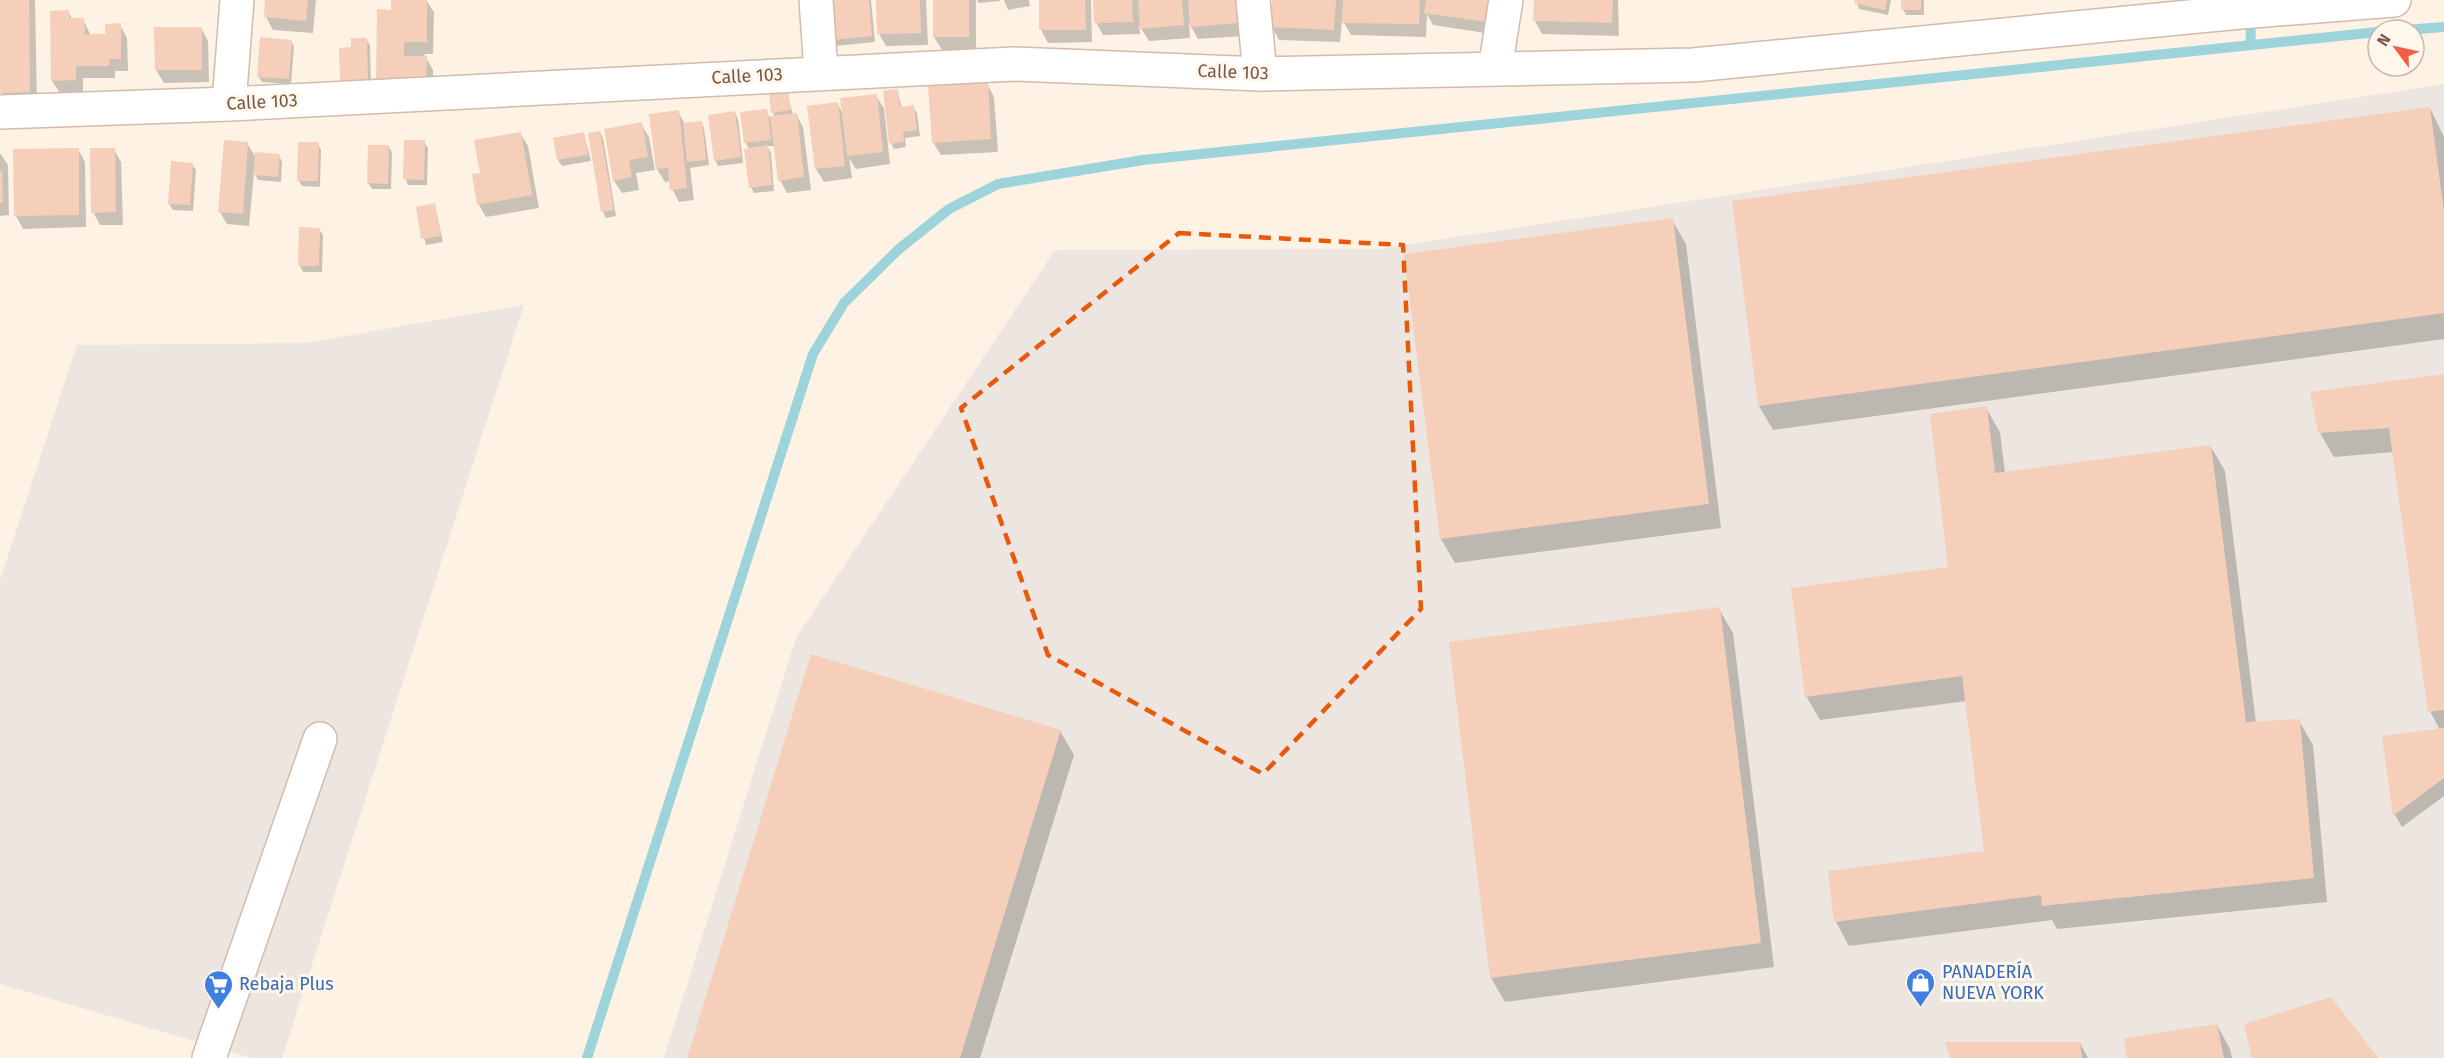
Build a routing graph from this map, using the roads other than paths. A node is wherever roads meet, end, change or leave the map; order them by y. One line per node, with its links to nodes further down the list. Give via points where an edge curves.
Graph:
1 (237, 0): 9 (street)
2 (816, 0): 7 (street)
3 (1253, 0): 8 (street)
4 (1506, 0): 6 (street)
5 (2394, 0): 6 (street, Calle 103, via 1693,65)
6 (1495, 69): 8 (street, Calle 103)
7 (821, 72): 8 (street, Calle 103, via 1014,64); 9 (street, Calle 103)
8 (1260, 74)
9 (229, 104): 10 (street, Calle 103)
10 (0, 112)
11 (320, 739): 12 (street)
12 (209, 1058)

